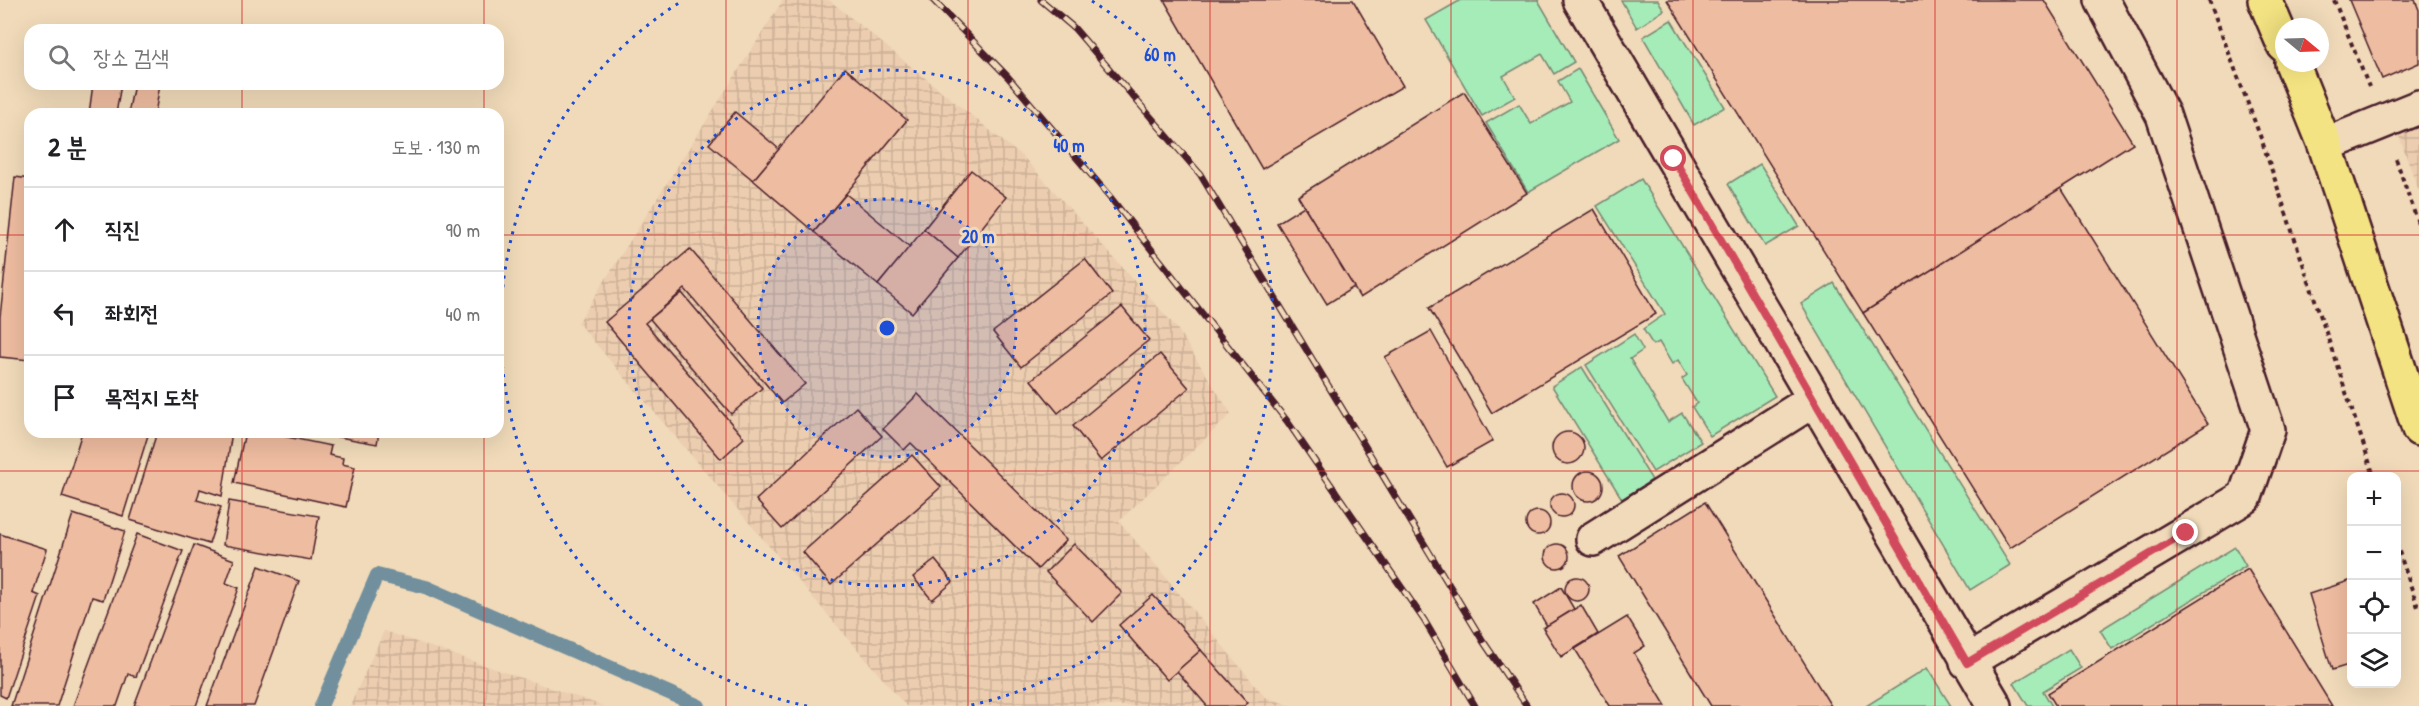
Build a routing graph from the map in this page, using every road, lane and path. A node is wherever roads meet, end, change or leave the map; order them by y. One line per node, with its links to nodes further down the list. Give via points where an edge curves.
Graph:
1 (1581, 0): 9 (street)
2 (2102, 0): 15 (street, via 2163,115 2268,430 2245,497)
3 (2210, 0): 11 (path, via 2262,141)
4 (2265, 0): 5 (main road)
5 (2275, 24)
6 (2296, 72): 8 (main road)
7 (2419, 107): 8 (street)
8 (2325, 145): 10 (main road)
9 (1815, 399): 12 (street); 15 (street)
10 (2419, 429)
11 (2372, 472)
12 (1593, 539)
13 (2401, 555): 14 (path)
14 (2419, 610)
15 (1967, 663): 16 (street)
16 (1995, 706)

